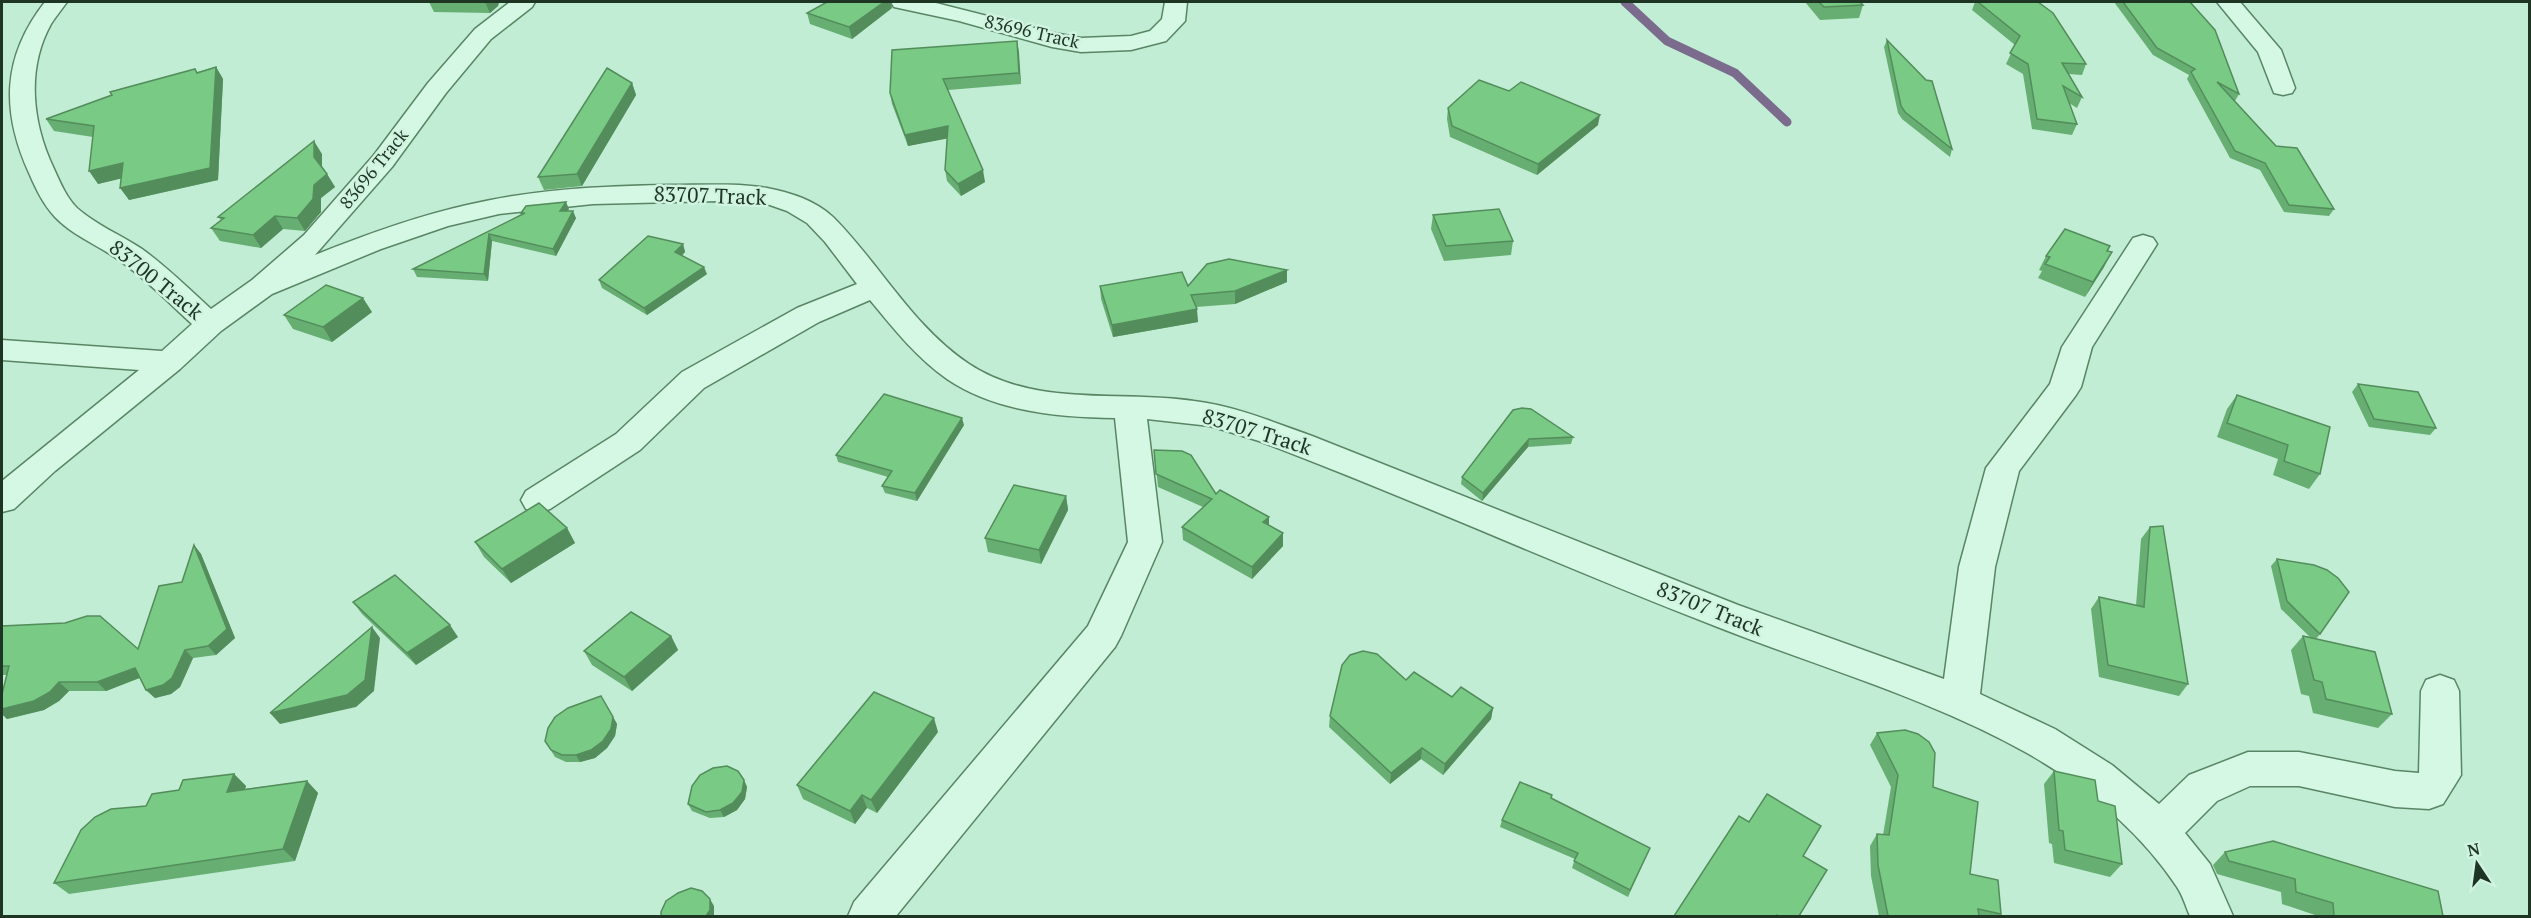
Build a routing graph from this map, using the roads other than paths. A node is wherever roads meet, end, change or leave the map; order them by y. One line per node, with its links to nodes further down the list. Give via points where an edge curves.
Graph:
1 (56, 2): 10 (street, 83700 Track, via 45,13 31,40 20,96 35,160 59,204 77,222 133,256)
2 (524, 2): 9 (street, 83696 Track, via 483,34 314,241)
3 (902, 2): 4 (street, 83696 Track, via 1081,45 1131,43 1158,36 1173,21)
4 (1176, 2)
5 (2228, 2): 6 (street, via 2269,50)
6 (2283, 88)
7 (2143, 244): 17 (street, via 2077,347 2065,387 2002,468 1977,567)
8 (875, 287): 9 (street, 83707 Track, via 835,236 810,213 786,201 761,196 706,193 615,194 489,209 388,237); 13 (street, 83707 Track, via 941,359 972,380 1015,397 1066,406); 15 (street, via 808,315 693,380 628,442)
9 (262, 288): 10 (street, 83696 Track)
10 (210, 324): 12 (street, 83700 Track)
11 (2, 350): 12 (street)
12 (169, 362): 14 (street, 83700 Track)
13 (1130, 407): 17 (street, 83707 Track, via 1183,410 1300,444 1795,643); 19 (street, via 1145,542 1102,636)
14 (2, 500)
15 (538, 500)
16 (2440, 691): 18 (street, via 2441,775 2428,791 2395,789 2299,768 2248,769 2204,788)
17 (1960, 700): 18 (street, 83707 Track, via 2016,727 2091,773)
18 (2160, 831): 20 (street, 83707 Track, via 2193,876)
19 (869, 916)
20 (2211, 916)

